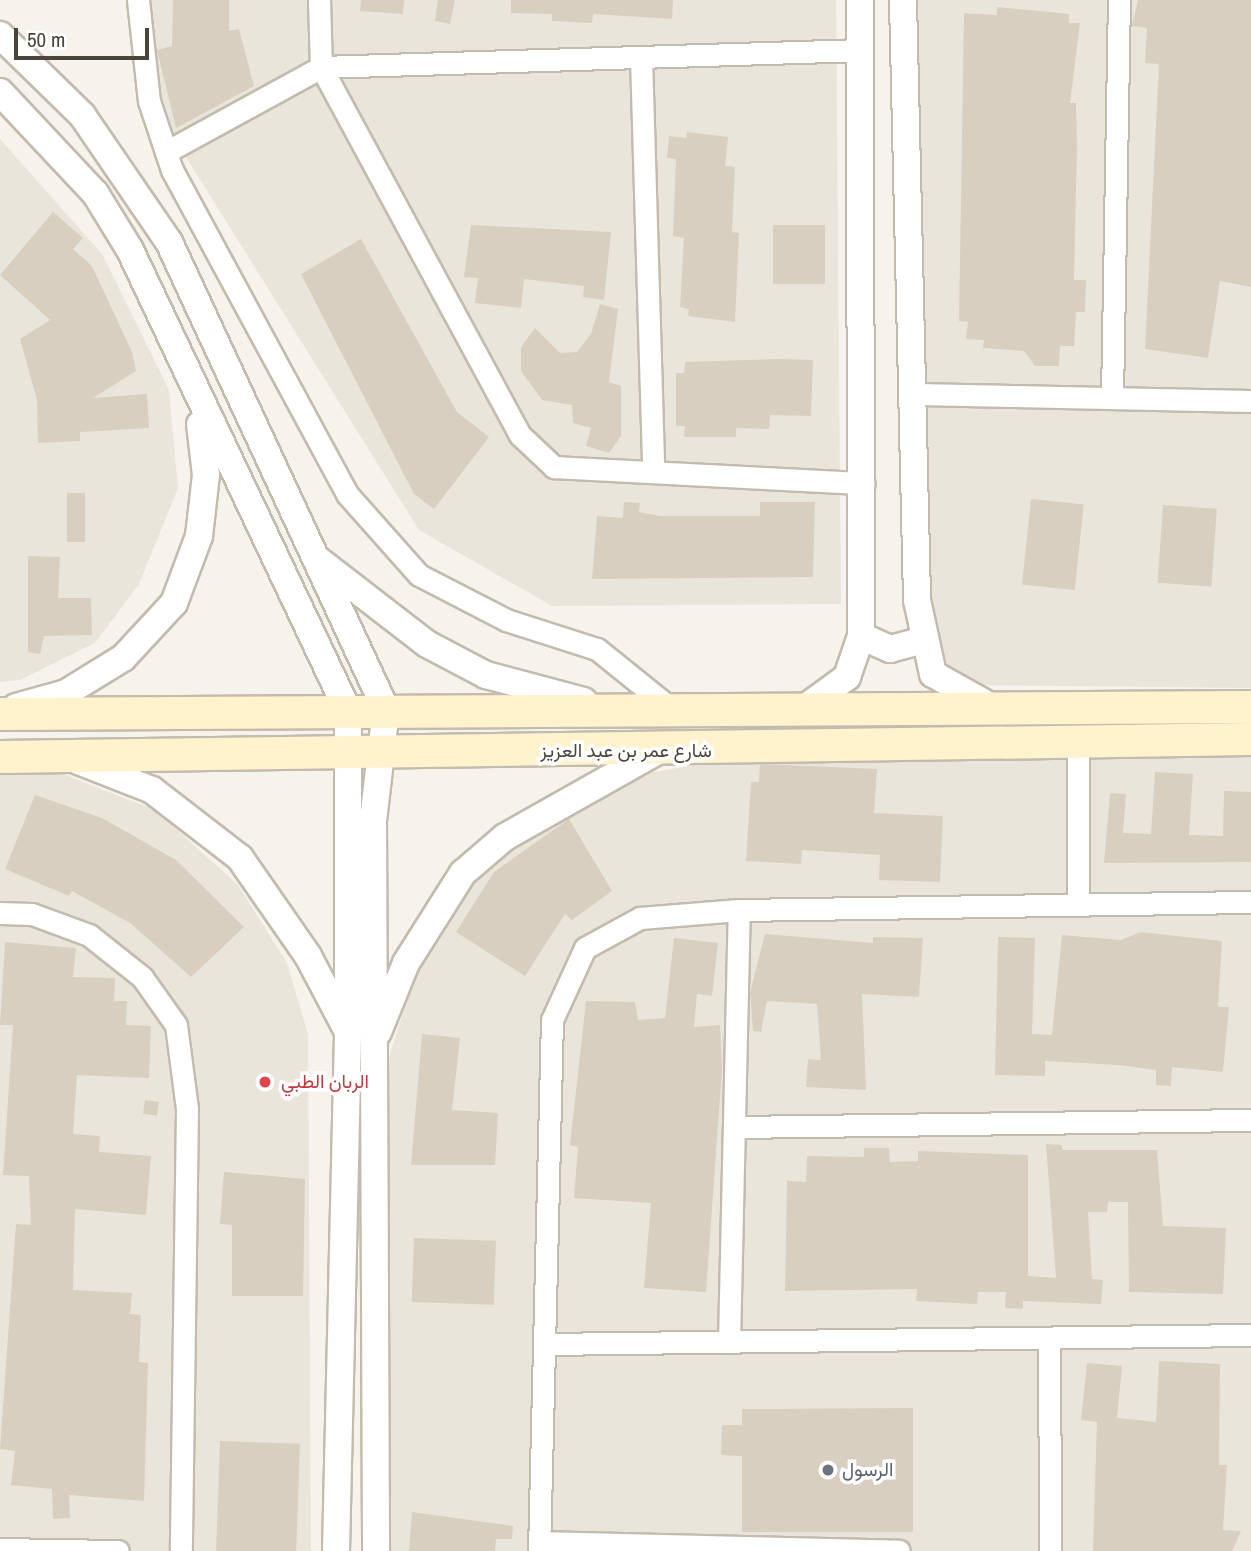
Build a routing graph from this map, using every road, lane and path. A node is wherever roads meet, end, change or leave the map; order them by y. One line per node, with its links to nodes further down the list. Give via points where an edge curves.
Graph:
1 (138, 0): 11 (street, via 149,101)
2 (319, 0): 9 (street)
3 (860, 0): 7 (street)
4 (903, 0): 12 (street)
5 (1119, 0): 14 (street)
6 (0, 34): 18 (street, via 82,115 169,242)
7 (861, 50): 8 (street); 17 (street)
8 (641, 57): 9 (street); 16 (street)
9 (321, 67): 11 (street); 16 (street, via 520,435 554,467)
10 (0, 92): 13 (street, via 95,193 130,250)
11 (166, 152): 25 (street, via 347,495 419,575 506,620 597,649)
12 (917, 394): 14 (street); 20 (street)
13 (194, 395): 26 (street); 28 (street, via 206,475 199,536 174,603 123,658 66,694)
14 (1112, 398): 15 (street)
15 (1251, 401)
16 (653, 472): 17 (street)
17 (864, 483): 19 (street)
18 (315, 557): 24 (street, via 427,644 486,675 545,694); 27 (street)
19 (861, 636): 20 (street, via 890,649); 22 (street, via 847,677)
20 (923, 640): 21 (street, via 933,674)
21 (988, 705): 22 (main road); 23 (main road)
22 (806, 707): 25 (main road)
23 (1251, 707)
24 (627, 708): 25 (main road); 27 (main road)
25 (670, 708)
26 (348, 710): 27 (main road); 28 (main road); 32 (street)
27 (386, 710): 31 (street)
28 (0, 712)
29 (1251, 739): 30 (main road, شارع عمر بن عبد العزيز)
30 (1078, 740): 33 (main road, شارع عمر بن عبد العزيز); 37 (street)
31 (383, 749): 32 (main road, شارع عمر بن عبد العزيز); 33 (main road, شارع عمر بن عبد العزيز); 41 (street, via 373,820)
32 (350, 751): 34 (main road, شارع عمر بن عبد العزيز); 40 (street)
33 (656, 752): 41 (street, via 505,837 463,873 407,963)
34 (65, 756): 35 (main road, شارع عمر بن عبد العزيز); 40 (street, via 152,790 240,858 308,956)
35 (0, 757)
36 (1251, 902): 37 (street)
37 (1078, 903): 38 (street)
38 (739, 910): 43 (street); 47 (street, via 640,918 584,948 552,1020)
39 (0, 913): 51 (street, via 32,914 89,935 142,977 176,1025 187,1110)
40 (348, 1034): 52 (street)
41 (374, 1044): 53 (street)
42 (1251, 1120): 43 (street)
43 (734, 1127): 46 (street)
44 (1251, 1335): 45 (street)
45 (1049, 1338): 46 (street); 55 (street)
46 (729, 1342): 47 (street)
47 (544, 1344): 48 (street)
48 (539, 1546): 54 (street)
49 (0, 1549): 50 (street)
50 (118, 1551)
51 (181, 1551)
52 (336, 1551)
53 (376, 1551)
54 (899, 1551)
55 (1050, 1551)

